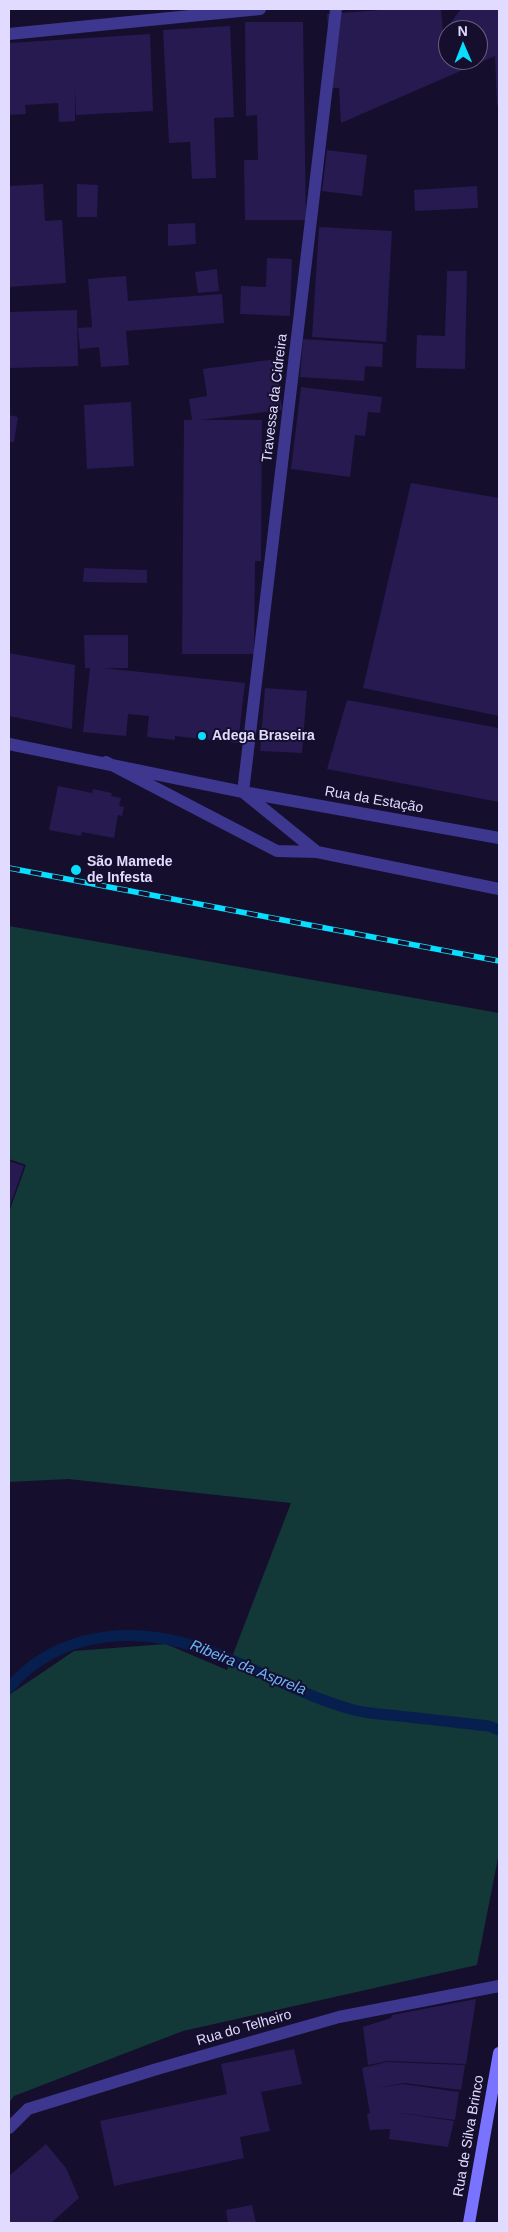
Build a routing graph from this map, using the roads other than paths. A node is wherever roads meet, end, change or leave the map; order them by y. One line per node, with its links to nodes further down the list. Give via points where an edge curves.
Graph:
1 (260, 9): 3 (street)
2 (336, 9): 6 (street, Travessa da Cidreira)
3 (9, 34)
4 (9, 744): 5 (street, Rua da Estação)
5 (106, 762): 6 (street, Rua da Estação); 8 (street, Rua da Estação, via 277,851)
6 (243, 792): 7 (street, Rua da Estação); 8 (street, Rua da Estação)
7 (499, 838)
8 (317, 852): 9 (street, Rua da Estação)
9 (499, 889)
10 (499, 1986): 12 (street, Rua do Telheiro, via 339,2017 157,2069 28,2109)
11 (499, 2053): 13 (main road, Rua de Silva Brinco)
12 (9, 2128)
13 (469, 2223)

